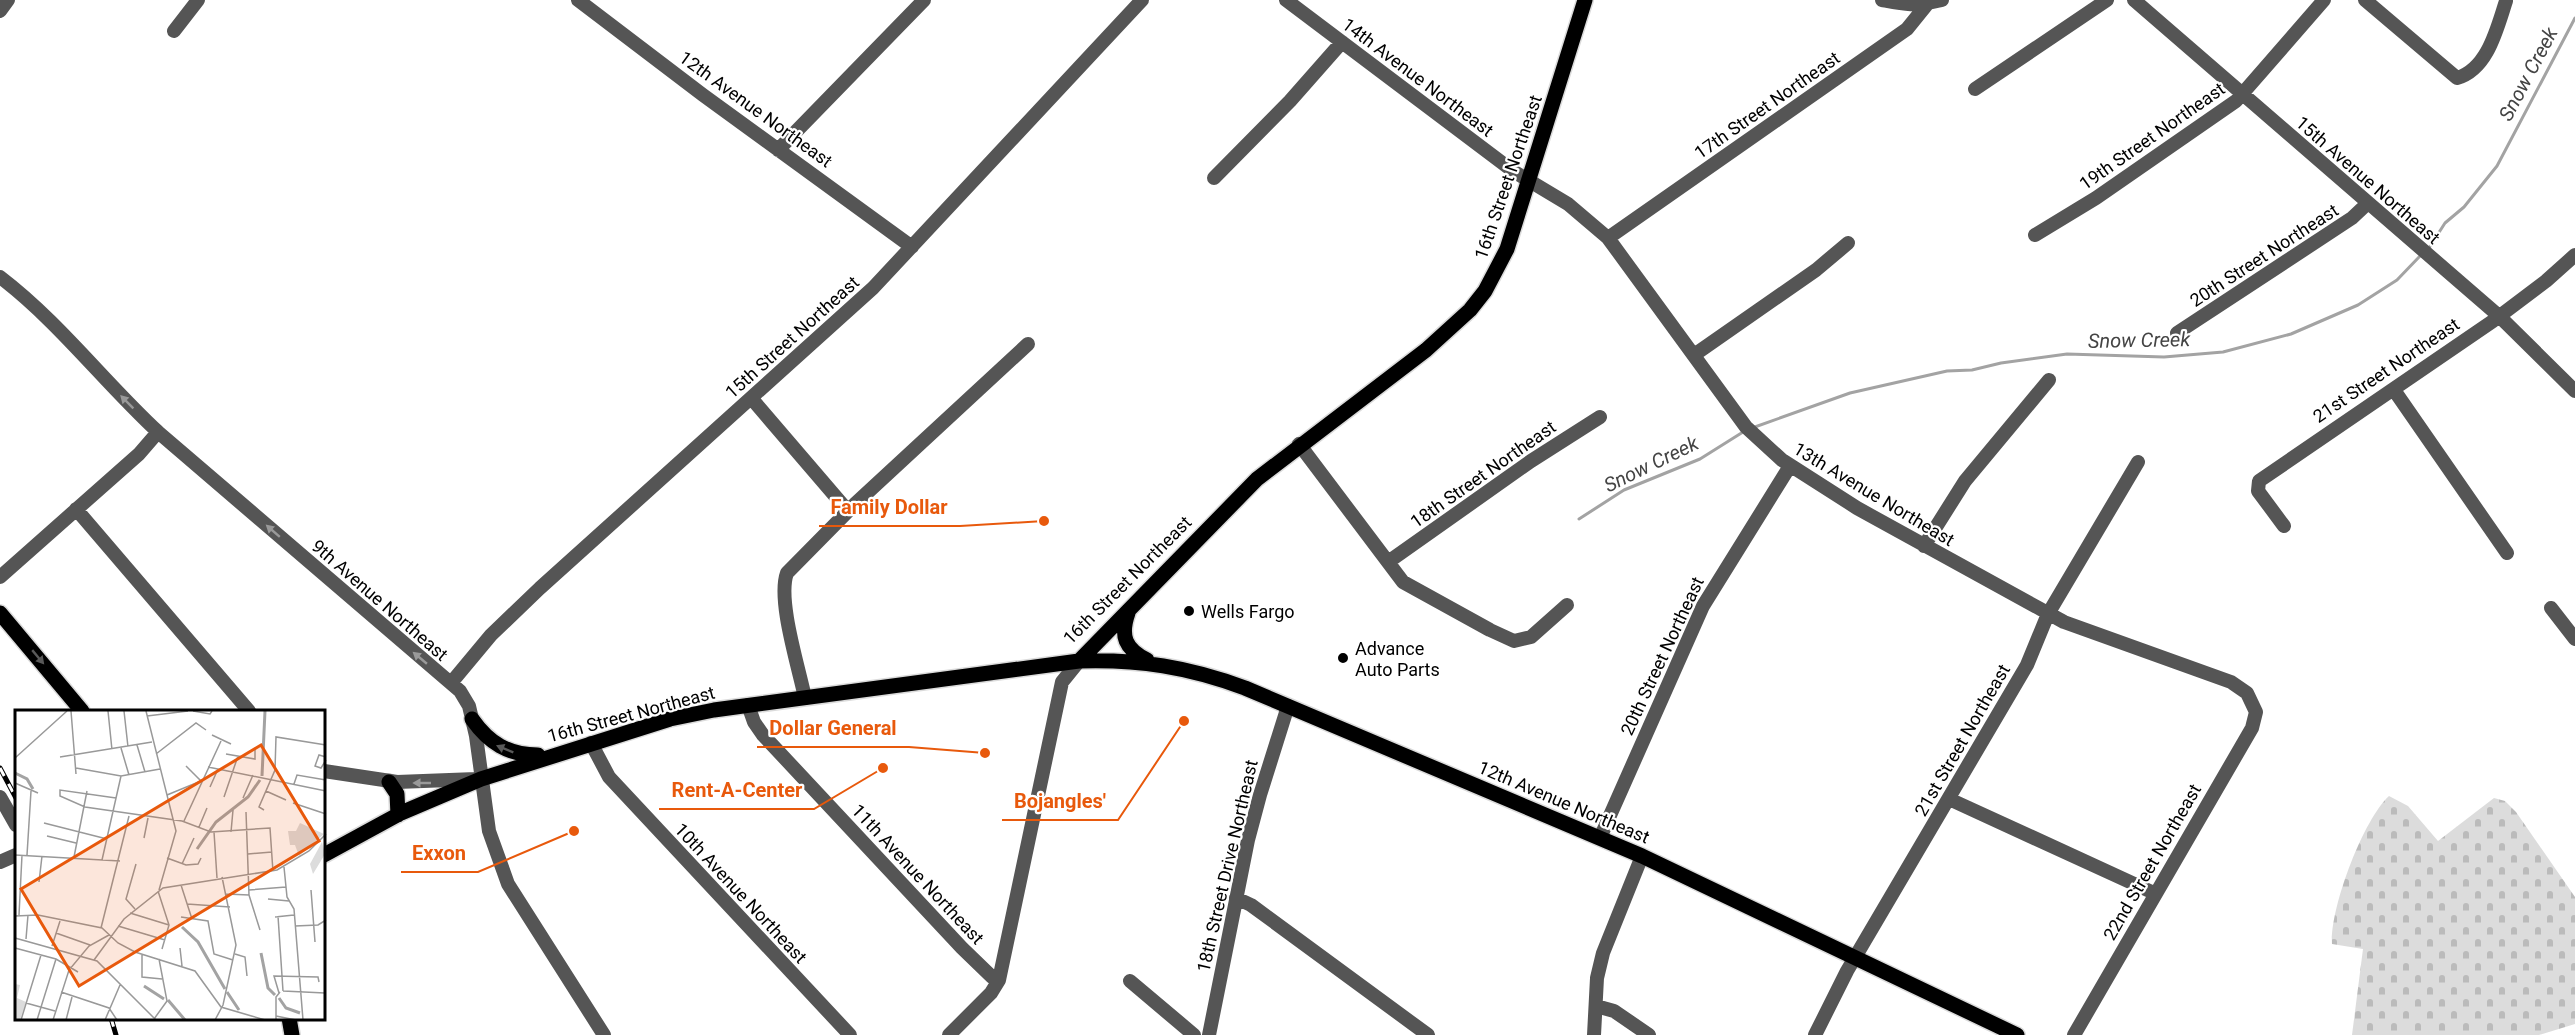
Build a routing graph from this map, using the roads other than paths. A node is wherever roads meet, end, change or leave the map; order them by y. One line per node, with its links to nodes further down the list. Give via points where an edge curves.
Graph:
1 (8, 0): 16 (street)
2 (198, 0): 18 (street)
3 (578, 0): 22 (street, 12th Avenue Northeast)
4 (903, 0): 17 (street)
5 (924, 0): 17 (street)
6 (1142, 0): 29 (street, 15th Street Northeast)
7 (1286, 0): 19 (street, 14th Avenue Northeast)
8 (1585, 0): 24 (main road, 16th Street Northeast)
9 (1882, 0): 14 (street)
10 (2108, 0): 20 (street)
11 (2134, 0): 21 (street, 15th Avenue Northeast)
12 (2324, 0): 21 (street, 19th Street Northeast)
13 (2365, 0): 15 (street, via 2457,78 2467,75 2487,50)
14 (1935, 1): 27 (street, 17th Street Northeast, via 1907,29)
15 (2506, 1)
16 (0, 11)
17 (914, 11): 22 (street)
18 (174, 31)
19 (1342, 42): 23 (street); 24 (street, 14th Avenue Northeast)
20 (1975, 88)
21 (2243, 94): 25 (street, 15th Avenue Northeast); 26 (street, 19th Street Northeast, via 2096,198)
22 (778, 150): 29 (street, 12th Avenue Northeast)
23 (1214, 178)
24 (1529, 180): 27 (street, 13th Avenue Northeast, via 1568,204); 42 (main road, 16th Street Northeast, via 1501,264 1470,310 1426,350)
25 (2368, 203): 32 (street, 15th Avenue Northeast); 33 (street, 20th Street Northeast, via 2352,218)
26 (2035, 235)
27 (1608, 238): 35 (street, 13th Avenue Northeast)
28 (1848, 243): 35 (street, via 1816,270)
29 (912, 247): 39 (street, 15th Street Northeast)
30 (2575, 255): 32 (street, 21st Street Northeast)
31 (0, 277): 41 (street, 9th Avenue Northeast, one-way to 31, via 57,326)
32 (2499, 316): 37 (street, 21st Street Northeast); 38 (street, 15th Avenue Northeast)
33 (2177, 333)
34 (1028, 344): 46 (street)
35 (1694, 355): 44 (street, 13th Avenue Northeast, via 1746,427)
36 (2049, 380): 48 (street, via 1965,481)
37 (2394, 390): 47 (street, 21st Street Northeast, via 2259,481 2258,490); 49 (street)
38 (2575, 391)
39 (752, 399): 46 (street); 60 (street, 15th Street Northeast, via 533,594 491,635)
40 (1600, 417): 50 (street, 18th Street Northeast)
41 (158, 432): 45 (street, via 139,454); 60 (street, 9th Avenue Northeast, one-way to 41)
42 (1299, 444): 50 (street); 54 (main road, 16th Street Northeast, via 1229,506)
43 (2138, 462): 56 (street, 21st Street Northeast)
44 (1790, 466): 48 (street, 13th Avenue Northeast); 77 (street, 20th Street Northeast, via 1703,606)
45 (76, 509): 51 (street); 66 (street)
46 (848, 511): 61 (street, via 793,565 784,582)
47 (2284, 526)
48 (1924, 546): 56 (street, 13th Avenue Northeast)
49 (2507, 553)
50 (1388, 562): 52 (street, via 1412,588 1509,640 1527,640)
51 (0, 577)
52 (1567, 604)
53 (2552, 608): 57 (street)
54 (1129, 610): 58 (main road, 16th Street Northeast); 59 (main road, via 1122,629 1124,640)
55 (0, 613): 65 (main road, one-way to 65)
56 (2048, 614): 64 (street, 13th Avenue Northeast, via 2231,682 2247,693); 74 (street, 21st Street Northeast, via 2027,665)
57 (2575, 639)
58 (1078, 661): 59 (main road, 12th Avenue Northeast); 61 (main road, 16th Street Northeast); 85 (street, via 1062,682)
59 (1153, 663): 63 (main road, 12th Avenue Northeast, via 1208,674)
60 (451, 684): 67 (street, 9th Avenue Northeast, via 467,701)
61 (805, 698): 62 (main road, 16th Street Northeast)
62 (748, 705): 68 (main road, 16th Street Northeast, via 676,718); 85 (street, 11th Avenue Northeast, via 763,735 962,948)
63 (1288, 706): 77 (main road, 12th Avenue Northeast); 83 (street, 18th Street Drive Northeast, via 1260,795)
64 (2254, 706): 82 (street, 22nd Street Northeast, via 2252,728)
65 (81, 710)
66 (248, 710)
67 (472, 719): 69 (main road, one-way to 67, via 522,755 502,748 482,734); 71 (street, 9th Avenue Northeast)
68 (591, 744): 69 (main road, 16th Street Northeast); 91 (street, 10th Avenue Northeast, via 609,777)
69 (550, 755): 71 (main road, 16th Street Northeast)
70 (326, 771): 72 (street)
71 (481, 778): 72 (street, one-way to 72); 75 (main road, 16th Street Northeast); 90 (street, 9th Avenue Northeast, via 489,831 508,884)
72 (389, 782): 75 (main road, via 398,794)
73 (0, 797): 76 (street)
74 (1949, 799): 82 (street); 84 (street, 21st Street Northeast)
75 (398, 815): 78 (main road, 16th Street Northeast)
76 (15, 823)
77 (1600, 838): 80 (main road, 12th Avenue Northeast)
78 (326, 854)
79 (15, 855): 81 (street)
80 (1642, 856): 84 (main road, 12th Avenue Northeast); 87 (street, via 1603,953)
81 (0, 862)
82 (2154, 893): 100 (street, 22nd Street Northeast)
83 (1236, 897): 94 (street, 18th Street Drive Northeast); 95 (street)
84 (1856, 959): 98 (street, 21st Street Northeast); 99 (main road, 12th Avenue Northeast)
85 (999, 980): 92 (street)
86 (1130, 981): 93 (street)
87 (1596, 1006): 96 (street); 97 (street, via 1614,1011)
88 (288, 1020): 89 (main road)
89 (292, 1035)
90 (604, 1035)
91 (850, 1035)
92 (949, 1035)
93 (1194, 1035)
94 (1209, 1035)
95 (1428, 1035)
96 (1594, 1035)
97 (1649, 1035)
98 (1815, 1035)
99 (2017, 1035)
100 (2074, 1035)

